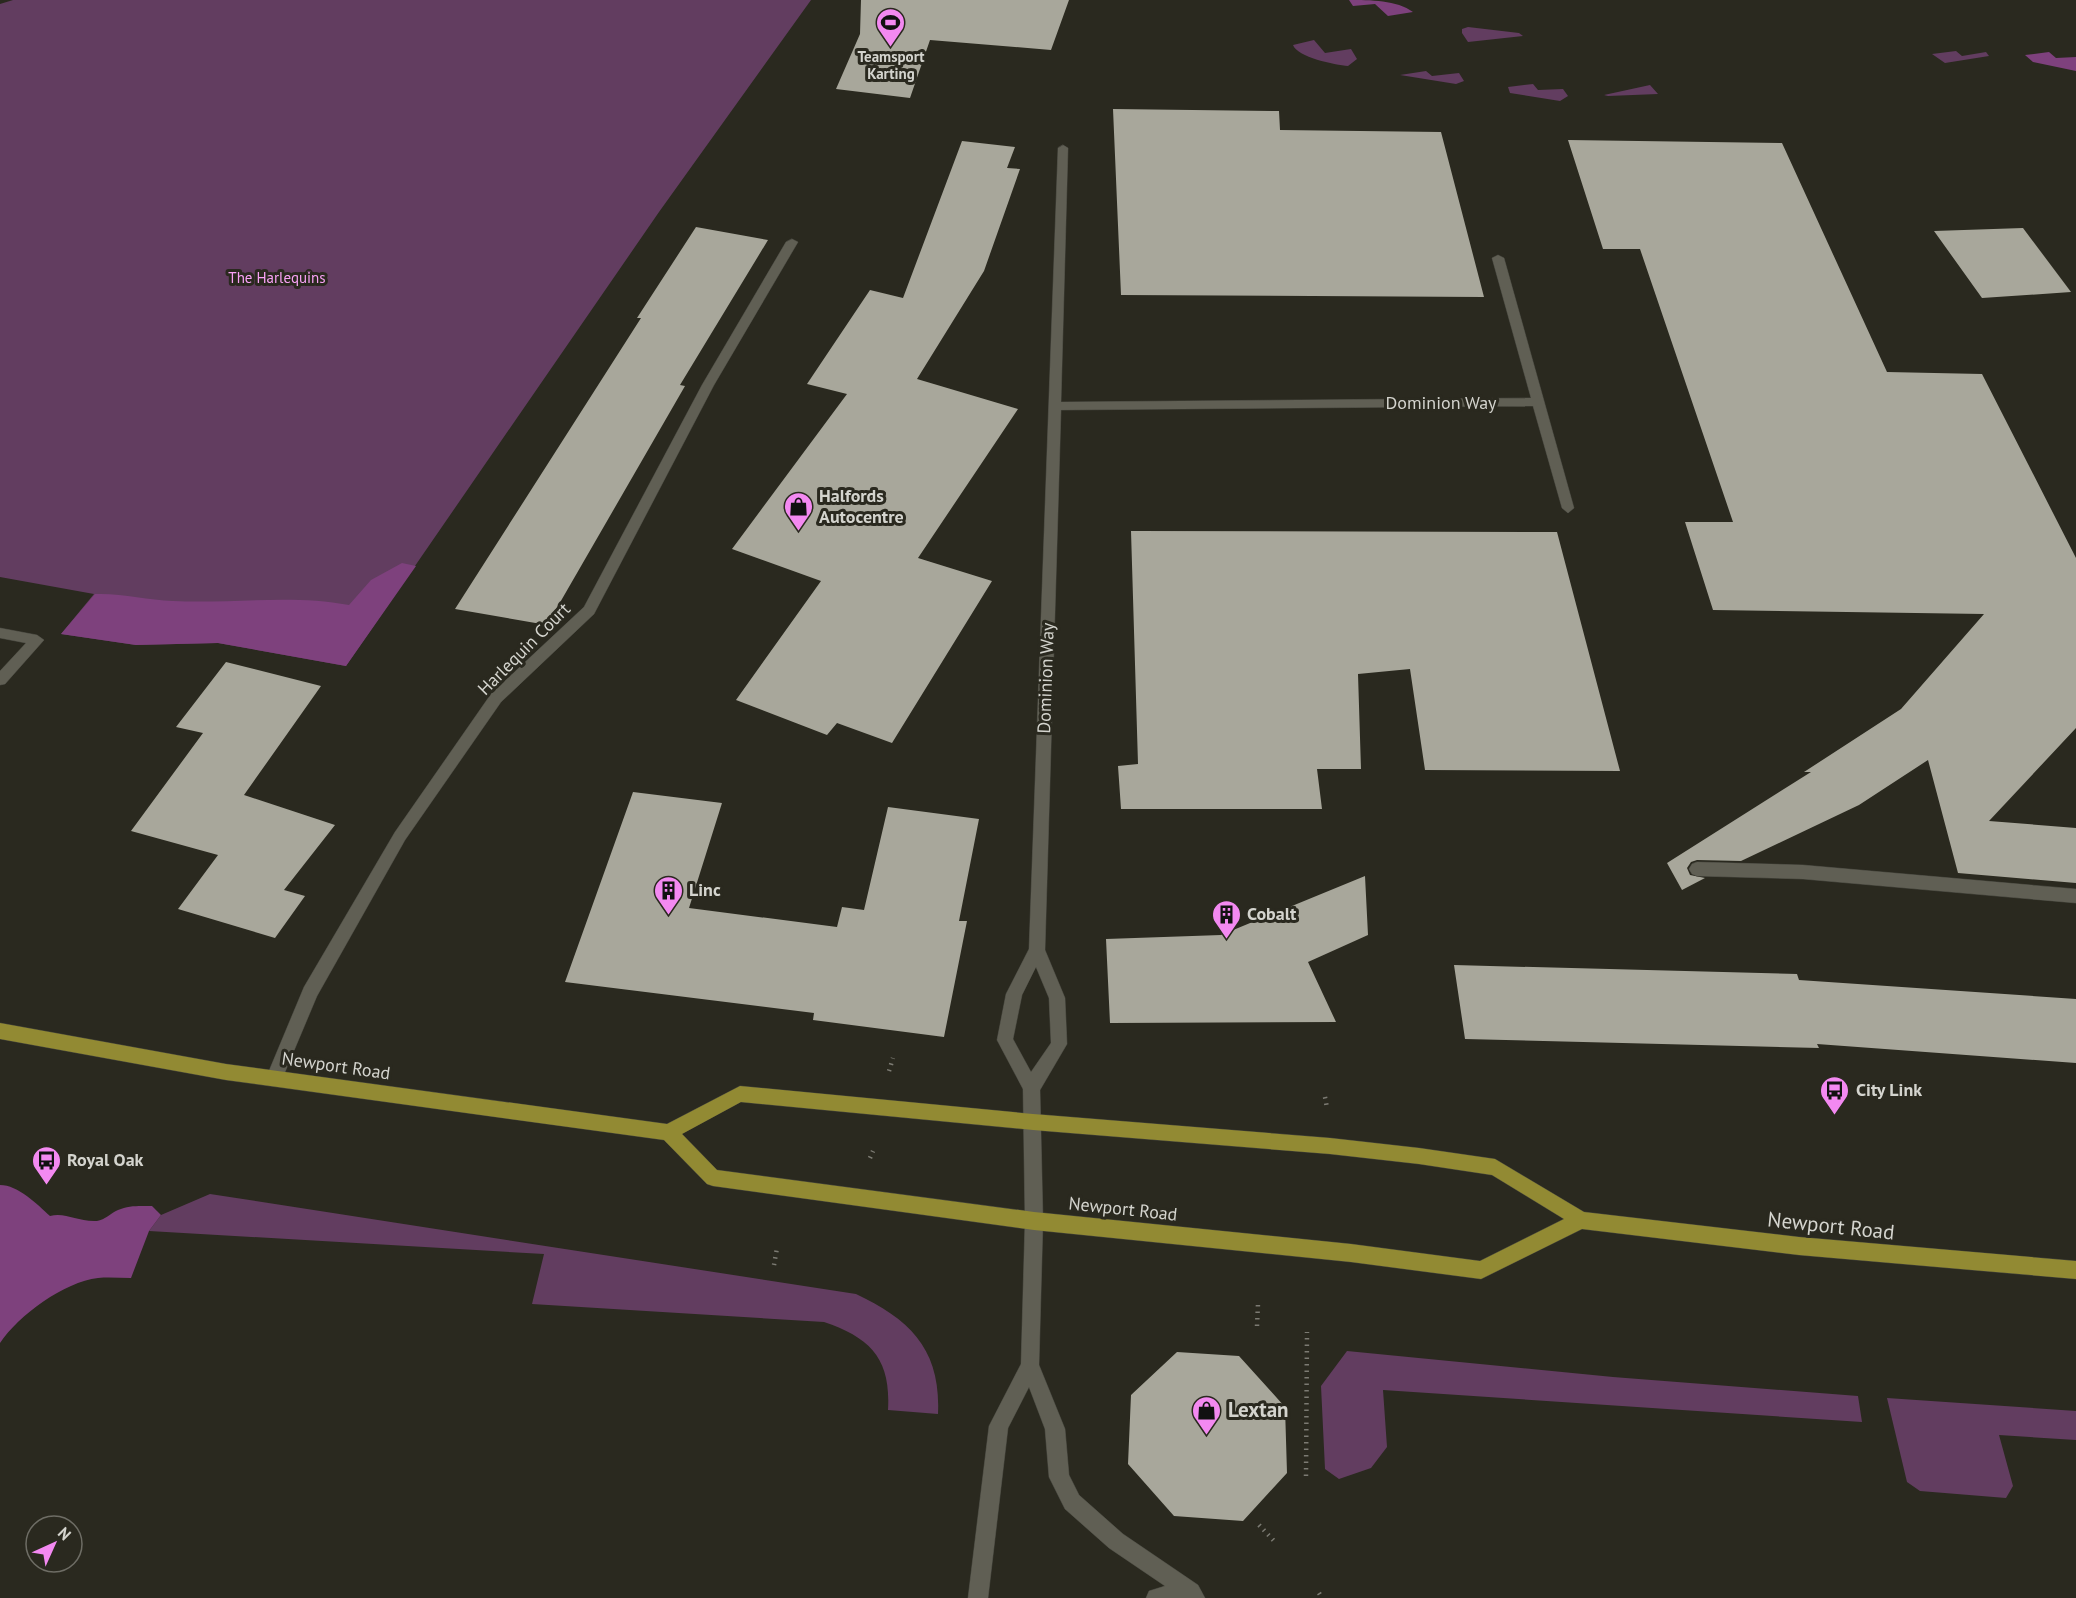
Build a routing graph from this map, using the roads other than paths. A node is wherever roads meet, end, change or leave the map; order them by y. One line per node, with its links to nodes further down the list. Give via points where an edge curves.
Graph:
1 (1064, 148): 5 (street, Dominion Way)
2 (792, 242): 13 (street, Harlequin Court, via 708,385 589,610 495,698 400,837 310,992)
3 (1498, 258): 4 (street)
4 (1537, 402): 5 (street, Dominion Way); 6 (street)
5 (1056, 406): 11 (street, Dominion Way)
6 (1568, 508)
7 (0, 633): 8 (street, via 37,640)
8 (0, 680)
9 (1697, 869): 10 (street, via 1803,872)
10 (2076, 896)
11 (1037, 950): 14 (street, Dominion Way, via 1058,998 1059,1044); 14 (street, Dominion Way, via 1014,994 1005,1040)
12 (0, 1031): 13 (main road, Newport Road)
13 (274, 1078): 16 (main road, Newport Road)
14 (1031, 1088): 15 (street, Dominion Way)
15 (1033, 1122): 16 (main road, Newport Road, via 740,1094); 17 (main road, Newport Road, via 1330,1146 1495,1167); 18 (street, Dominion Way)
16 (668, 1132): 18 (main road, Newport Road, via 713,1178)
17 (1581, 1220): 18 (main road, Newport Road, via 1481,1270); 19 (main road, Newport Road, via 1799,1246)
18 (1034, 1221): 20 (street, Dominion Way)
19 (2076, 1270)
20 (1030, 1365): 21 (street, via 1055,1429 1059,1476 1072,1502 1116,1541); 22 (street, via 999,1426)
21 (1193, 1595): 23 (street)
22 (978, 1598)
23 (1156, 1598)

